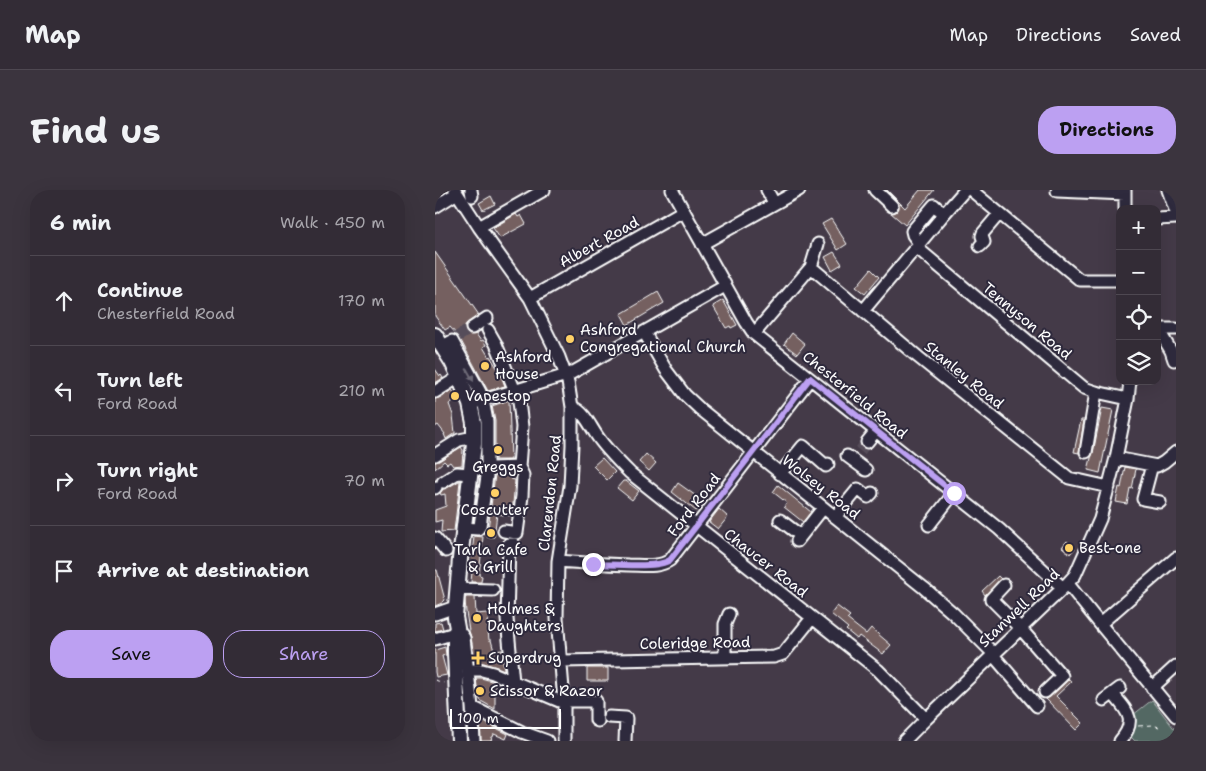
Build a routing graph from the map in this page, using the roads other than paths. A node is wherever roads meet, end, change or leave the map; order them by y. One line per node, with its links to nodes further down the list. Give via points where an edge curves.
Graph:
1 (544, 190): 21 (street)
2 (671, 190): 16 (street, Chesterfield Road)
3 (767, 190): 12 (street)
4 (799, 190): 12 (street)
5 (875, 190): 14 (street)
6 (965, 190): 24 (street)
7 (971, 190): 18 (street)
8 (1167, 190): 17 (street)
9 (456, 191): 15 (street); 21 (street, Clarendon Road)
10 (1057, 191): 11 (street)
11 (1125, 192): 13 (street)
12 (774, 203): 22 (street)
13 (1125, 205)
14 (892, 206)
15 (435, 207)
16 (683, 211): 22 (street, Chesterfield Road); 29 (street, Albert Road)
17 (1176, 212)
18 (999, 214): 25 (street, via 983,233 984,242); 27 (street, via 1080,280)
19 (1161, 218): 20 (street)
20 (1176, 218)
21 (479, 226): 29 (street, Clarendon Road)
22 (702, 244): 28 (street, Chesterfield Road)
23 (818, 244): 26 (street)
24 (918, 245): 30 (street); 45 (street, Tennyson Road, via 1084,388)
25 (980, 246)
26 (811, 267): 30 (street, Stanley Road); 35 (street)
27 (1116, 280)
28 (725, 286): 34 (street); 35 (street, Chesterfield Road)
29 (529, 298): 39 (street, Clarendon Road)
30 (863, 311): 64 (street, Stanley Road, via 1069,478)
31 (472, 328): 43 (street, via 488,324)
32 (1161, 329): 33 (street)
33 (1176, 329)
34 (644, 332): 39 (street); 51 (street, Wolsey Road, via 685,395)
35 (754, 334): 41 (street, Chesterfield Road)
36 (1161, 334): 38 (street)
37 (444, 337): 40 (main road); 47 (street, one-way to 47)
38 (1174, 360)
39 (566, 376): 43 (street); 48 (street, Clarendon Road)
40 (459, 377): 44 (street); 47 (main road)
41 (810, 378): 49 (street, Chesterfield Road); 51 (street, Ford Road)
42 (1130, 385): 46 (street, Stanwell Road)
43 (515, 391): 47 (street); 58 (street, via 522,427)
44 (435, 392)
45 (1096, 392): 46 (street, Tennyson Road); 52 (street)
46 (1128, 398): 55 (street, Stanwell Road)
47 (477, 402): 50 (main road); 59 (street, via 487,421)
48 (572, 407): 71 (street, Chaucer Road, via 579,409 614,457 630,473); 79 (street, Clarendon Road, via 569,486)
49 (876, 431): 60 (street, via 857,452); 66 (street, Chesterfield Road)
50 (474, 437): 54 (street, via 459,440); 61 (main road)
51 (753, 452): 62 (street, Wolsey Road); 71 (street, Ford Road)
52 (1086, 452)
53 (1176, 452): 57 (street, via 1157,466)
54 (435, 455)
55 (1116, 458): 57 (street); 64 (street, Stanwell Road)
56 (828, 464): 62 (street, via 803,446)
57 (1152, 465): 67 (street, via 1143,499)
58 (519, 467): 59 (street); 74 (street, via 523,475 517,533)
59 (487, 470): 61 (street); 73 (street, via 481,526 478,529)
60 (865, 470)
61 (471, 471): 63 (street, via 457,473); 73 (main road)
62 (780, 474): 68 (street, Wolsey Road)
63 (438, 486)
64 (1109, 487): 81 (street, Stanwell Road, via 1091,541 1075,575)
65 (872, 493): 69 (street, via 868,497 858,489)
66 (954, 493): 72 (street); 81 (street, Chesterfield Road)
67 (1160, 502)
68 (823, 508): 69 (street, Wolsey Road); 70 (street, via 799,538)
69 (835, 517): 92 (street, Wolsey Road, via 954,614)
70 (780, 520)
71 (696, 526): 79 (street, Ford Road, via 665,563); 87 (street, Chaucer Road)
72 (929, 526)
73 (463, 528): 82 (main road)
74 (504, 531)
75 (435, 538): 77 (street)
76 (514, 544): 97 (street, via 509,544 507,593)
77 (446, 551)
78 (1176, 558): 88 (street)
79 (558, 561): 94 (street, Clarendon Road, via 557,618)
80 (1004, 585): 89 (street, via 991,598)
81 (1066, 586): 88 (street, Chesterfield Road); 89 (street, Stanwell Road)
82 (457, 590): 83 (street); 84 (main road)
83 (493, 590)
84 (455, 607): 85 (street); 90 (main road)
85 (435, 614)
86 (729, 614): 93 (street, via 725,624)
87 (812, 618): 93 (street, Coleridge Road, via 783,654); 105 (street, Chaucer Road, via 878,670)
88 (1100, 624): 98 (street, Chesterfield Road)
89 (1021, 629): 92 (street, Stanwell Road); 99 (street, via 1062,676)
90 (456, 631): 91 (street); 96 (street, via 464,638); 106 (main road)
91 (435, 639)
92 (994, 655): 102 (street, Wolsey Road); 105 (street, Stanwell Road)
93 (725, 658): 94 (street, Coleridge Road)
94 (561, 661): 101 (street, Clarendon Road)
95 (1176, 666): 98 (street)
96 (468, 670): 97 (street, via 482,670); 103 (street)
97 (513, 682): 101 (street)
98 (1152, 688): 104 (street, Chesterfield Road)
99 (1045, 692)
100 (1112, 694): 112 (street, via 1130,718 1129,727)
101 (564, 702): 109 (street, Clarendon Road); 110 (street, via 596,701 596,720 626,718)
102 (1037, 706)
103 (472, 707): 107 (street); 108 (street)
104 (1176, 716)
105 (926, 719): 111 (street, Stanwell Road)
106 (459, 741)
107 (474, 741)
108 (547, 741)
109 (564, 741)
110 (625, 741)
111 (904, 741)
112 (1120, 741)

